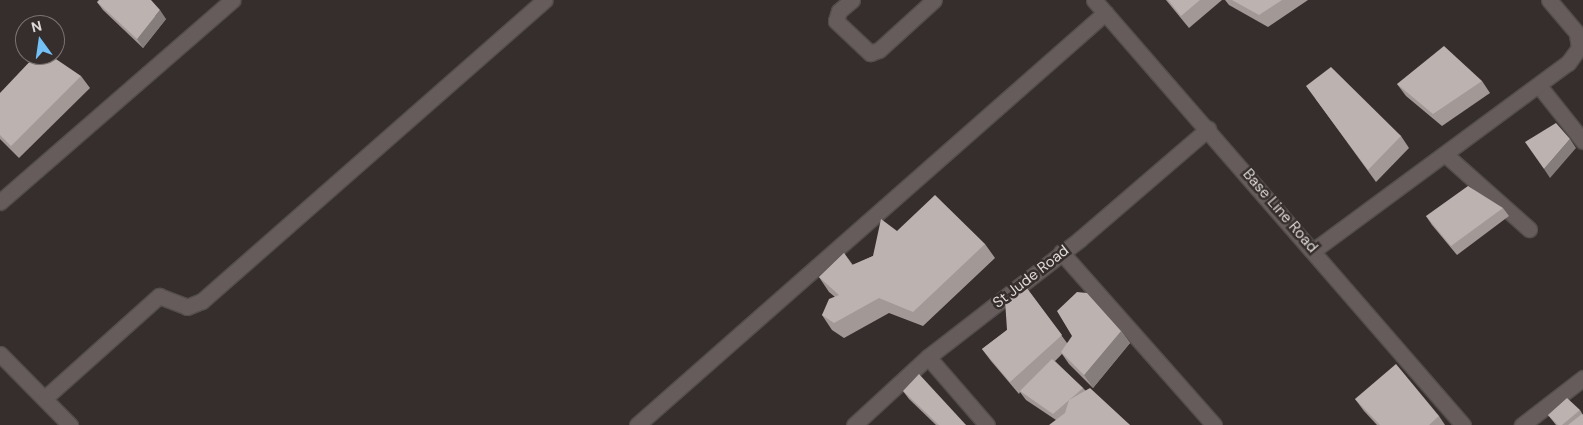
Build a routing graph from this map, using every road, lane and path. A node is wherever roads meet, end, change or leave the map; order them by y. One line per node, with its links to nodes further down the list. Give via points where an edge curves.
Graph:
1 (232, 0): 12 (street)
2 (545, 0): 19 (street, via 202,301 187,307 159,296)
3 (852, 0): 4 (street, via 839,11 836,21 870,53 879,50)
4 (934, 0)
5 (1094, 0): 7 (street, Base Line Road)
6 (1549, 0): 8 (street, via 1577,33 1578,48)
7 (1105, 13): 9 (street, Base Line Road); 21 (street)
8 (1540, 87): 10 (street); 11 (street)
9 (1208, 130): 14 (street, Base Line Road); 15 (street, St Jude Road)
10 (1583, 141)
11 (1447, 156): 13 (street); 14 (street)
12 (0, 202)
13 (1529, 229)
14 (1314, 250): 25 (street, Base Line Road)
15 (1061, 252): 17 (street, St Jude Road); 24 (street)
16 (0, 354): 19 (street)
17 (928, 357): 22 (street, St Jude Road); 23 (street)
18 (1583, 378): 26 (street)
19 (46, 397): 20 (street)
20 (70, 425)
21 (636, 425)
22 (854, 425)
23 (987, 425)
24 (1214, 425)
25 (1463, 425)
26 (1522, 425)

